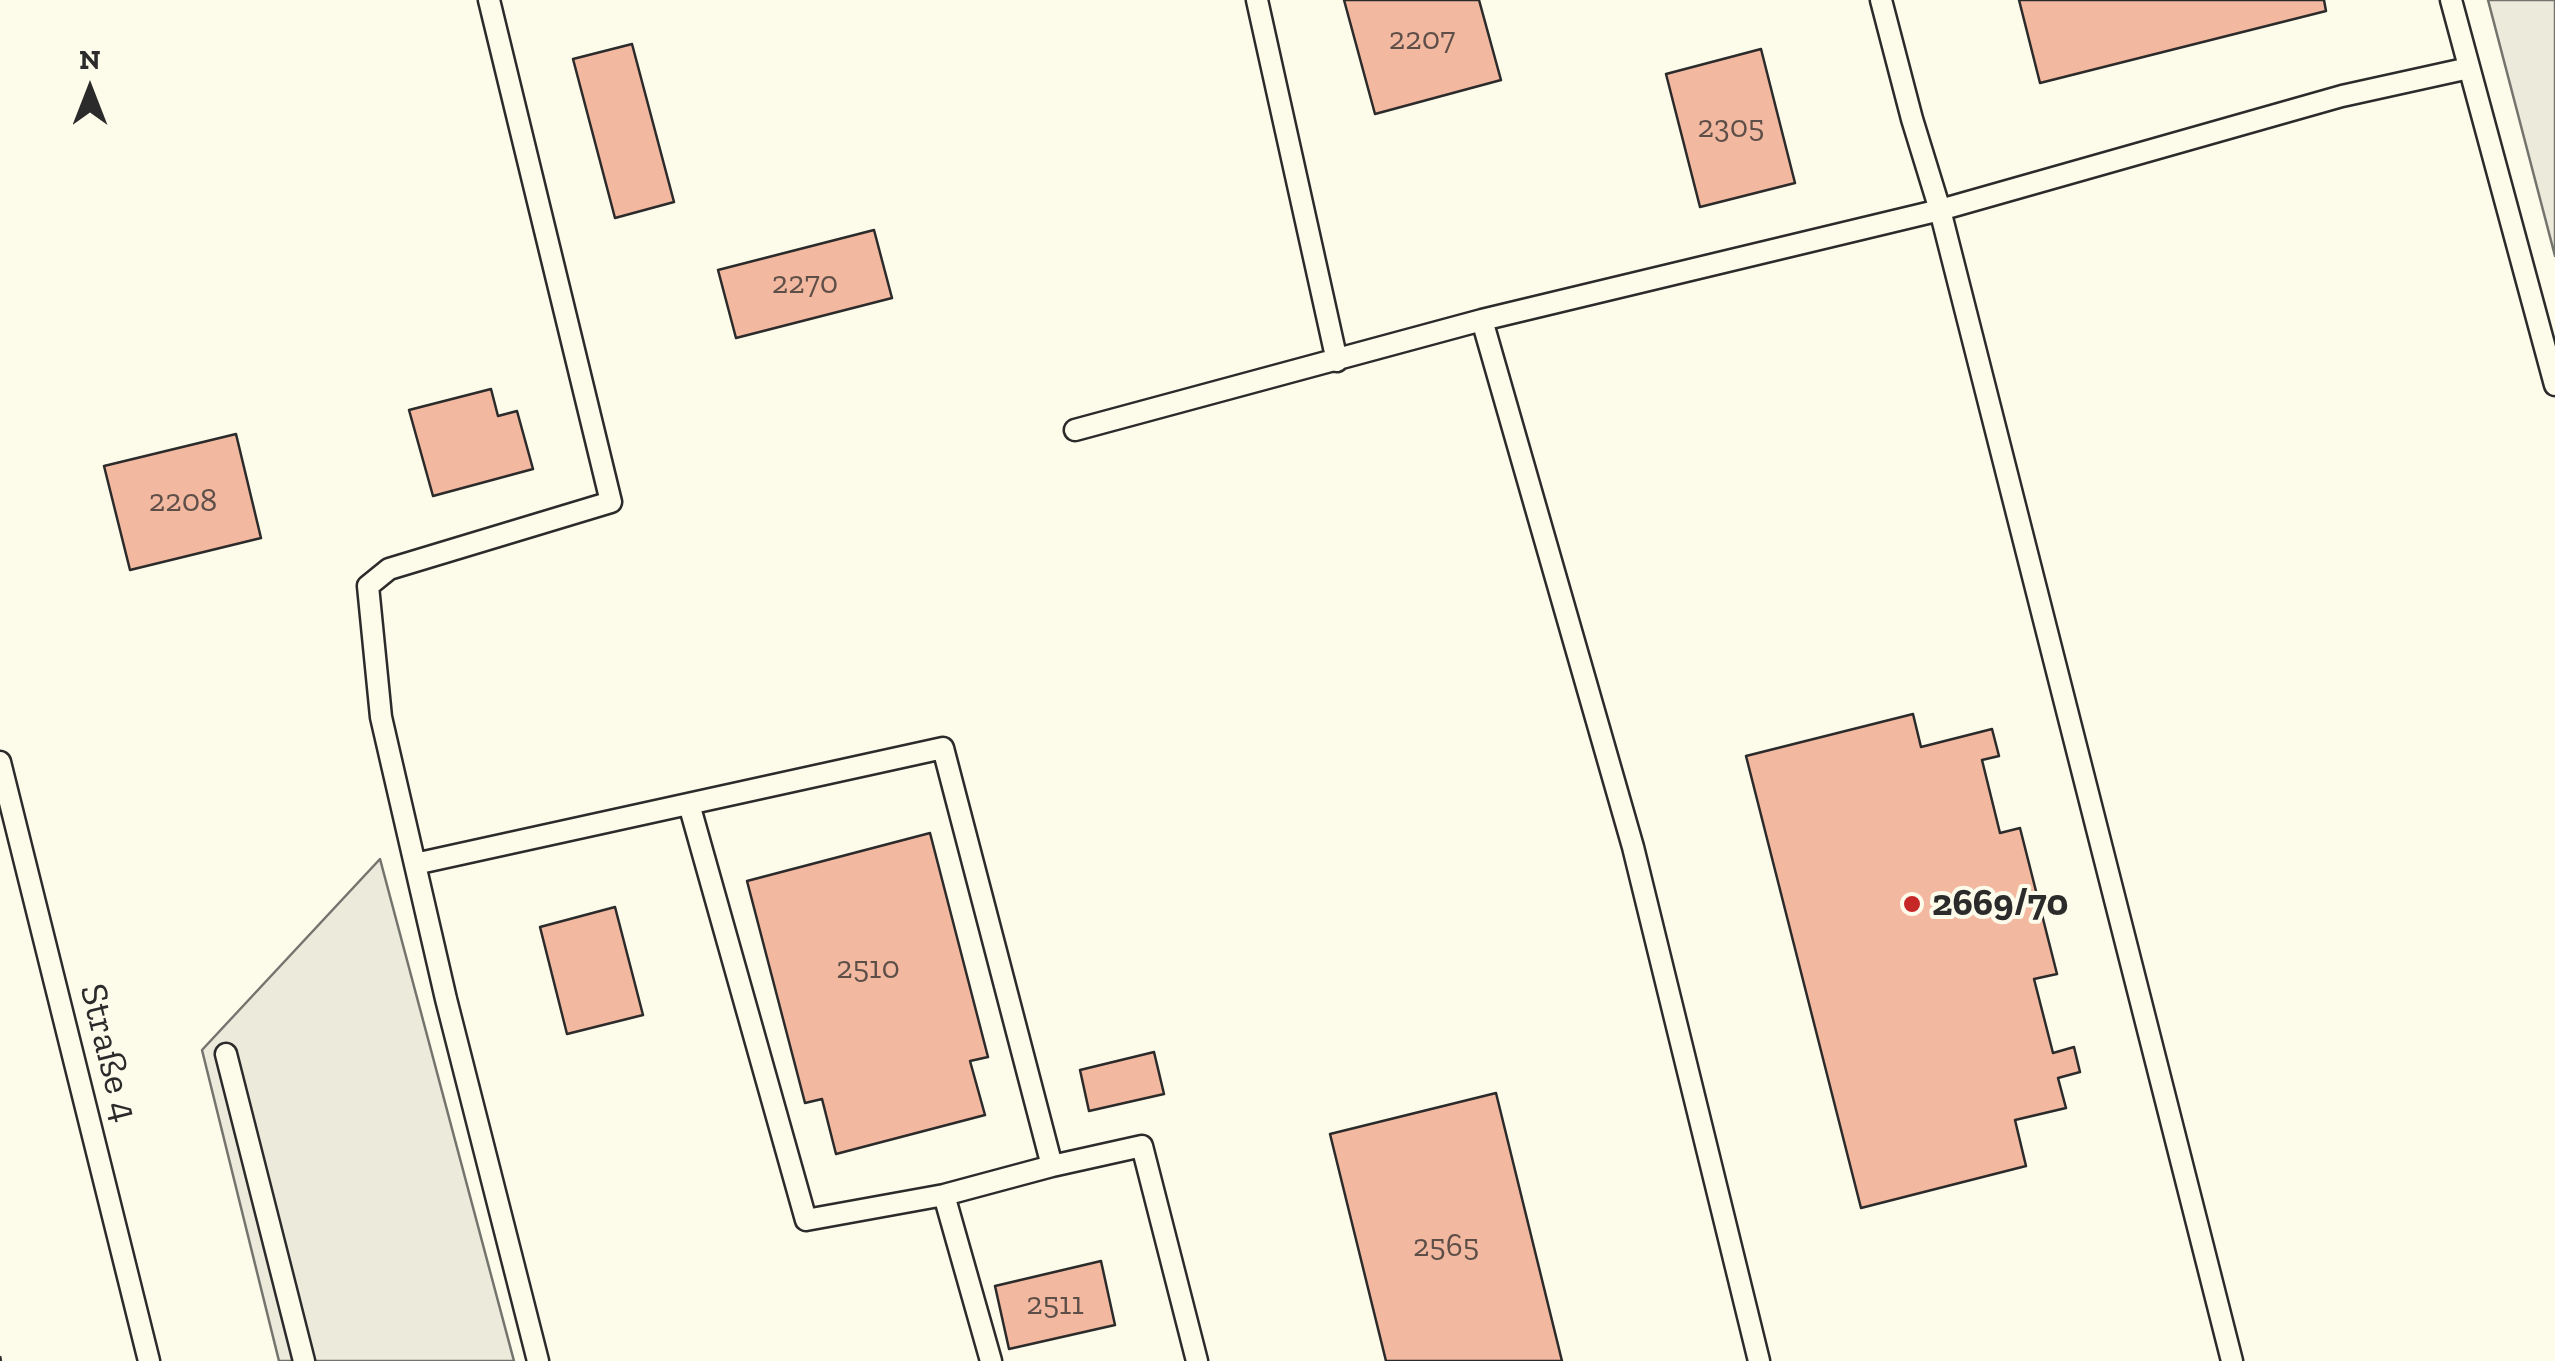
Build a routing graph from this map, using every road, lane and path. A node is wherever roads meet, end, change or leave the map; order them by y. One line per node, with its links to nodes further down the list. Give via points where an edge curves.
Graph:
1 (488, 0): 15 (lane, via 611,502 389,569 368,586 381,717)
2 (1258, 0): 8 (lane)
3 (1881, 0): 6 (lane)
4 (2451, 0): 5 (lane)
5 (2470, 68): 6 (lane, via 2342,96); 9 (lane)
6 (1940, 210): 7 (lane); 25 (lane)
7 (1482, 320): 8 (lane); 24 (lane, via 1633,847)
8 (1336, 360): 10 (lane)
9 (2555, 385)
10 (1075, 430)
11 (0, 762): 13 (lane, Straße 4)
12 (688, 804): 15 (lane); 17 (lane, via 943,748); 18 (lane, via 806,1220)
13 (23, 858): 14 (lane); 19 (lane, Straße 4)
14 (0, 864)
15 (415, 864): 21 (lane)
16 (226, 1054): 20 (lane)
17 (1052, 1166): 18 (lane); 23 (lane, via 1142,1146)
18 (944, 1195): 22 (lane)
19 (150, 1361)
20 (304, 1361)
21 (538, 1361)
22 (991, 1361)
23 (1197, 1361)
24 (1758, 1361)
25 (2232, 1361)

